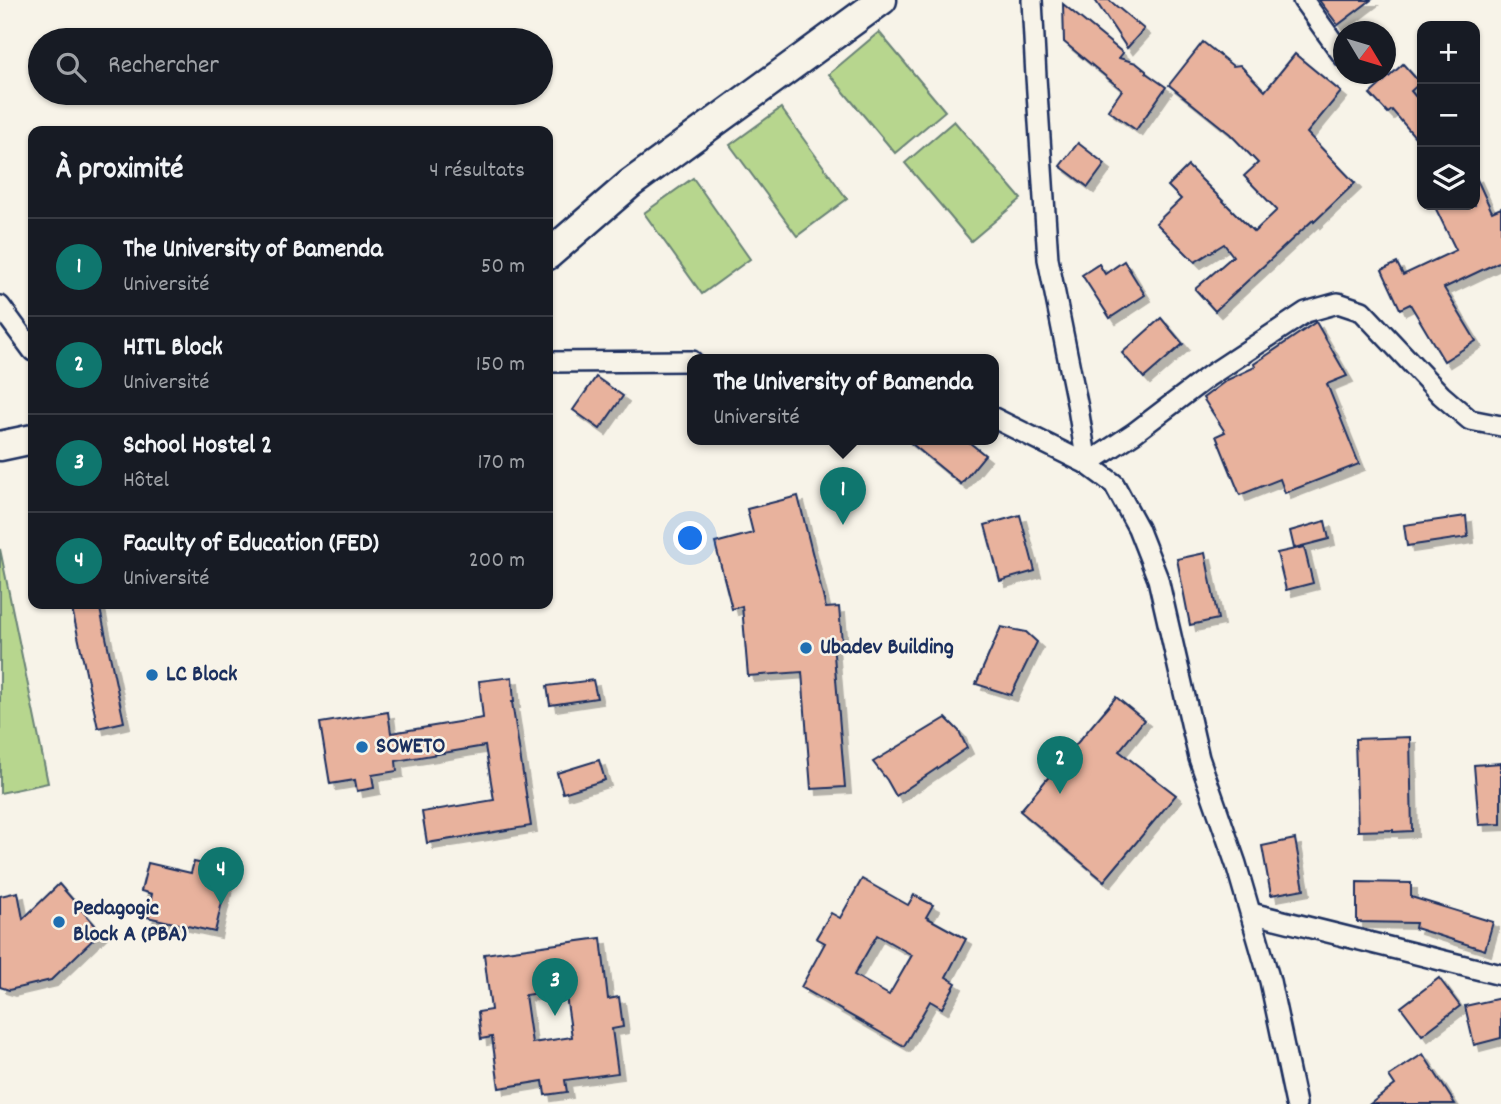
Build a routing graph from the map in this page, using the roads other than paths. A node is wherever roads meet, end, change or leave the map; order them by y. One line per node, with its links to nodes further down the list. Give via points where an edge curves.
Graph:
1 (882, 0): 5 (street, via 631,183)
2 (1032, 0): 14 (street, via 1048,259)
3 (1303, 0): 4 (street)
4 (1333, 43)
5 (553, 252)
6 (0, 306): 7 (street)
7 (28, 344)
8 (687, 361): 9 (street)
9 (553, 362)
10 (999, 421): 14 (street)
11 (1501, 426): 14 (street, via 1470,420 1362,311 1338,303 1306,312)
12 (28, 440): 13 (street)
13 (0, 446)
14 (1087, 464): 15 (street, via 1114,484 1158,579 1199,758)
15 (1251, 913): 16 (street); 17 (street)
16 (1501, 975)
17 (1296, 1104)

